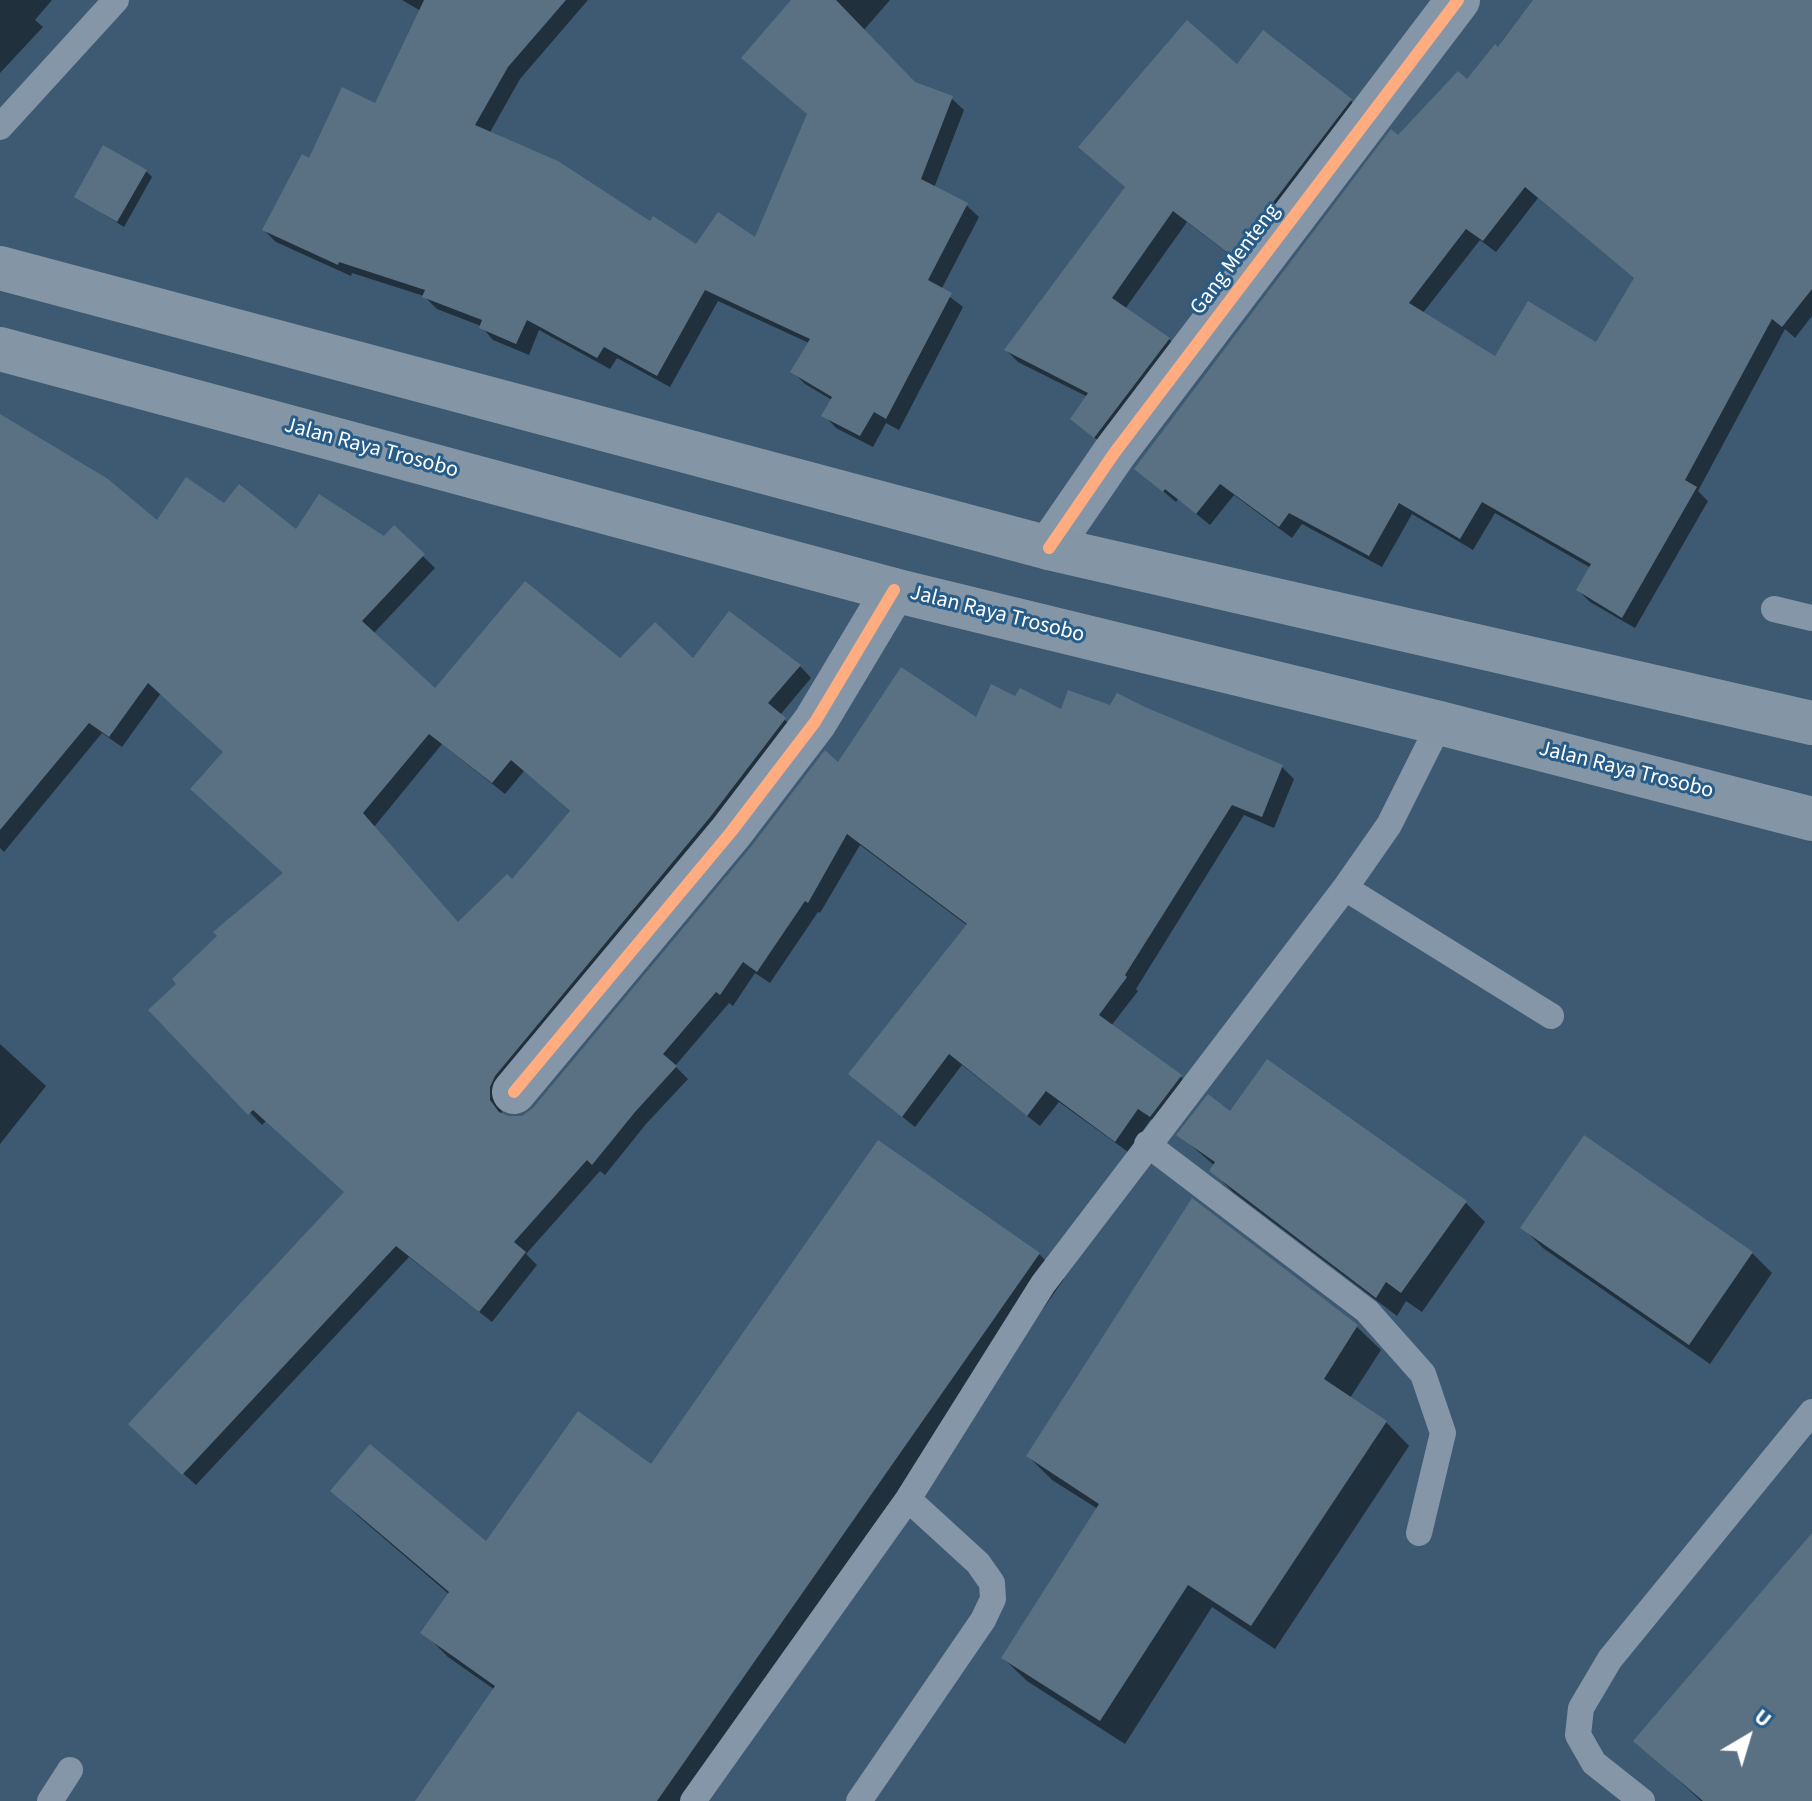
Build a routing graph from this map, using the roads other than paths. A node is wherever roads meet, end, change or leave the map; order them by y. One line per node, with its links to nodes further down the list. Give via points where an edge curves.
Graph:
1 (116, 0): 3 (lane)
2 (1458, 0): 6 (street, Gang Menteng, via 1115,452)
3 (0, 127)
4 (0, 268): 6 (highway)
5 (0, 349): 7 (highway, Jalan Raya Trosobo)
6 (1049, 548): 11 (highway)
7 (894, 590): 10 (highway, Jalan Raya Trosobo); 15 (street, via 815,722 731,832)
8 (1774, 609): 9 (lane)
9 (1812, 618)
10 (1440, 723): 12 (highway, Jalan Raya Trosobo); 13 (lane, via 1389,825)
11 (1812, 723)
12 (1812, 819)
13 (1345, 888): 14 (lane); 16 (lane)
14 (1551, 1016)
15 (514, 1092)
16 (1147, 1144): 18 (lane, via 1043,1284); 19 (lane, via 1367,1311 1423,1374 1443,1433)
17 (1812, 1412): 24 (lane, via 1610,1659 1581,1708 1578,1735 1594,1763)
18 (908, 1499): 22 (lane); 23 (lane, via 978,1563 992,1583 993,1599)
19 (1419, 1533)
20 (70, 1770): 21 (lane)
21 (50, 1801)
22 (693, 1801)
23 (859, 1801)
24 (1642, 1801)

